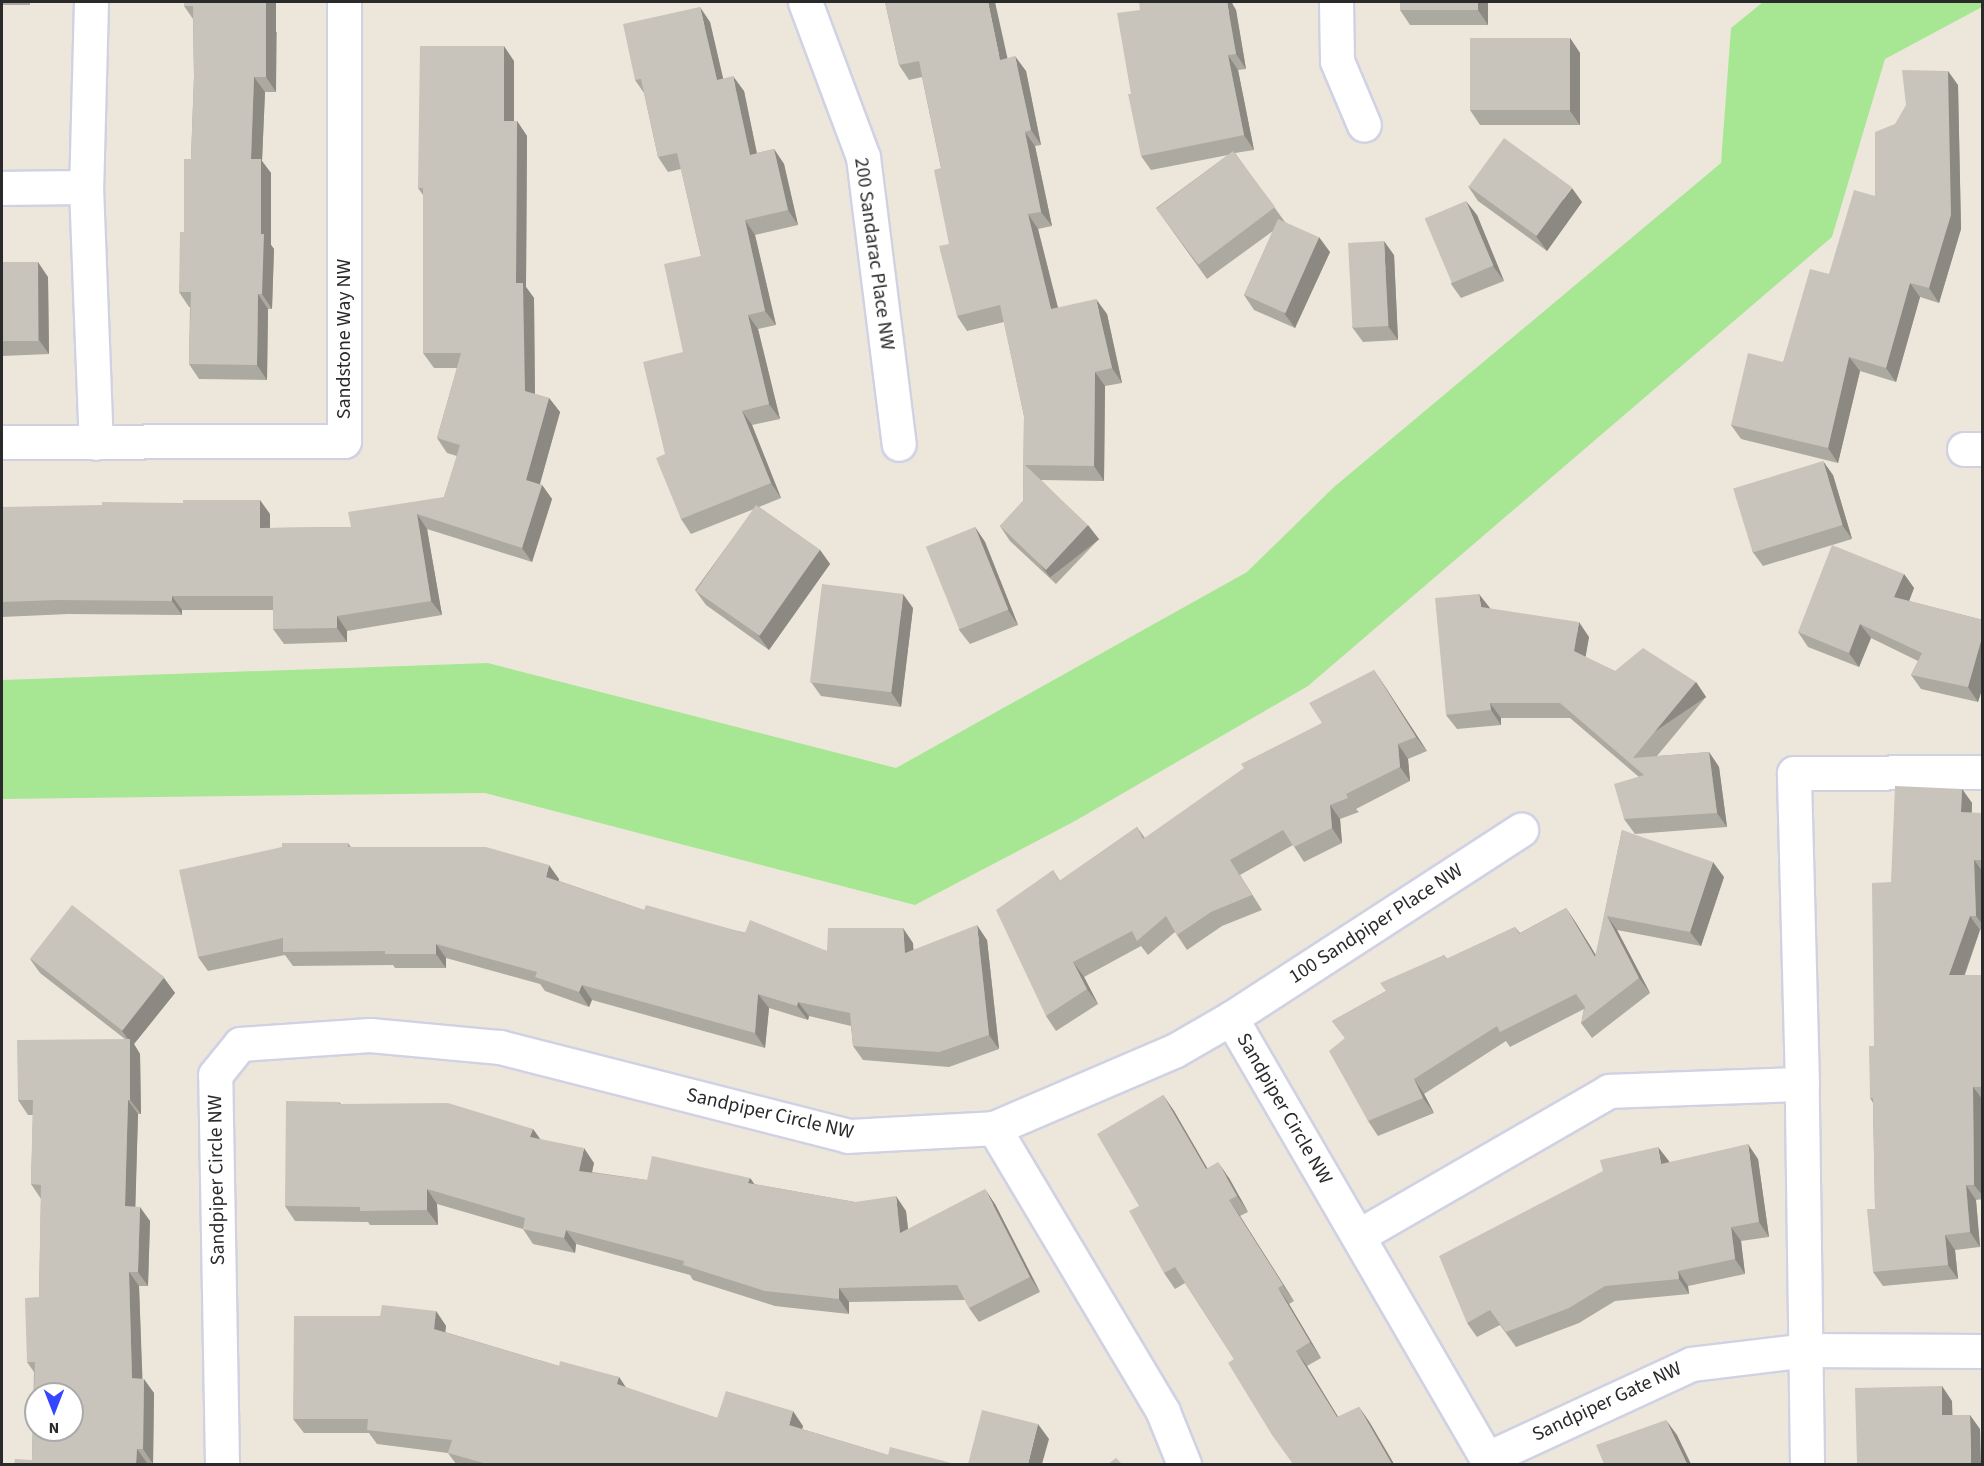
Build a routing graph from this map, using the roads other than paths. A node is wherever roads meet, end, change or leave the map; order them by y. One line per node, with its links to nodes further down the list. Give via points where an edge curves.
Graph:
1 (91, 2): 6 (street)
2 (344, 2): 9 (street, Sandstone Way NW, via 344,441)
3 (805, 2): 10 (street, 200 Sandarac Place NW, via 863,157)
4 (1336, 2): 5 (street, via 1337,61)
5 (1364, 124)
6 (86, 187): 7 (street); 9 (street)
7 (2, 188)
8 (2, 442): 9 (street, Sandstone Way NW)
9 (96, 443)
10 (899, 444)
11 (1983, 772): 14 (street, via 1794,773)
12 (1521, 830): 13 (street, 100 Sandpiper Place NW)
13 (1231, 1018): 15 (street, Sandpiper Circle NW, via 1174,1051); 16 (street, Sandpiper Circle NW)
14 (1802, 1083): 16 (street, via 1610,1091); 17 (street)
15 (994, 1128): 20 (street, Sandpiper Circle NW, via 848,1136 500,1047 370,1035 240,1044 215,1074); 21 (street, via 1163,1412)
16 (1358, 1236): 19 (street, Sandpiper Circle NW)
17 (1806, 1350): 18 (street, Sandpiper Gate NW); 19 (street, Sandpiper Gate NW, via 1691,1364); 22 (street)
18 (1983, 1351)
19 (1489, 1461)
20 (222, 1464)
21 (1184, 1464)
22 (1807, 1464)

